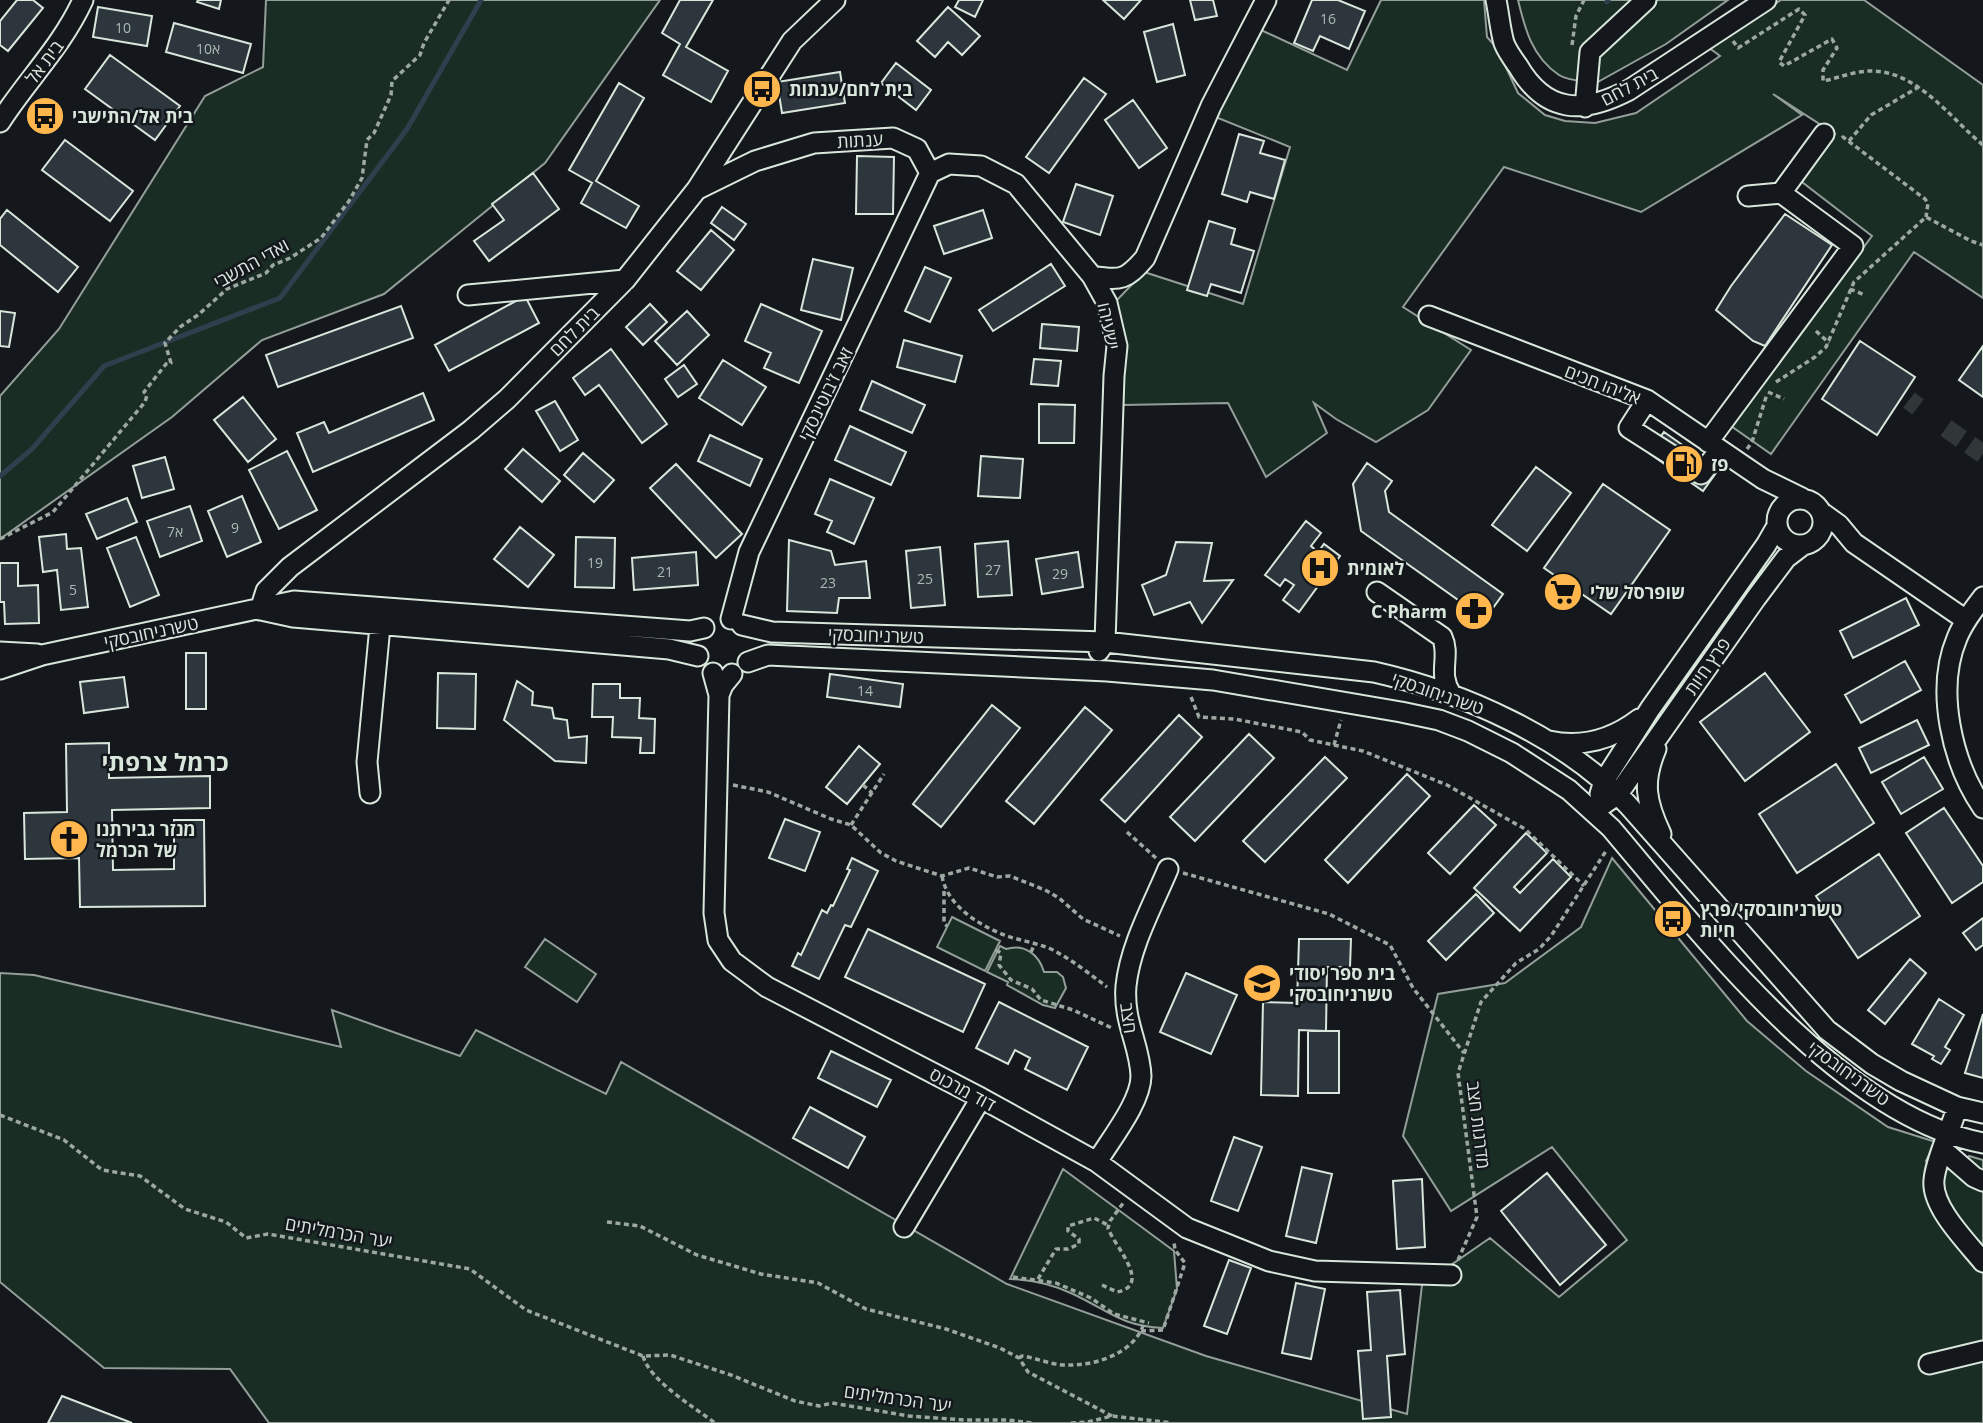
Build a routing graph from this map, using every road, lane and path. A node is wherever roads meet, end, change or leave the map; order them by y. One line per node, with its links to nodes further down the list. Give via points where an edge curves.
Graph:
1 (83, 0): 11 (street, בית אל, via 59,43)
2 (449, 0): 40 (path, ואדי התשבי, via 420,55 392,81 391,95 367,140 362,178 321,238 266,273 227,289 180,327 165,343 171,363 144,392 148,395 145,402 53,512)
3 (835, 0): 18 (street, בית לחם, via 792,41)
4 (1266, 0): 23 (street, ישעיהו, via 1211,106 1145,258 1131,275 1115,280)
5 (1496, 0): 10 (street, בית לחם, via 1505,45 1525,79 1551,101)
6 (1646, 0): 10 (street, via 1590,52)
7 (1766, 0): 10 (street, בית לחם, via 1629,90)
8 (1744, 44): 9 (path, via 1799,9 1805,15 1779,62 1784,66 1832,39 1837,48 1823,70 1823,81 1871,71 1903,77)
9 (1917, 88): 13 (path, via 1871,115); 14 (path)
10 (1585, 107)
11 (0, 122)
12 (1831, 139): 13 (path, via 1843,136); 19 (street)
13 (1849, 141): 16 (path)
14 (1983, 145)
15 (930, 173): 18 (street, ענתות, via 917,149 893,138 814,143 755,161); 23 (street, via 949,164 981,166 1016,184); 49 (street, זאב ז'בוטינסקי, via 749,552)
16 (1905, 183): 17 (path); 21 (path, via 1927,201)
17 (1902, 188)
18 (697, 189): 24 (street, בית לחם)
19 (1781, 192): 20 (street); 34 (street, via 1853,247)
20 (1748, 196)
21 (1926, 216): 22 (path); 25 (path)
22 (1983, 245)
23 (1093, 276): 52 (street, ישעיהו, via 1107,303 1117,346)
24 (625, 280): 26 (street); 47 (street, בית לחם, via 489,415 290,567 266,591)
25 (1850, 289): 27 (path); 30 (path)
26 (468, 295)
27 (1865, 295)
28 (1429, 316): 33 (street, אליהו חכים)
29 (1816, 331): 30 (path)
30 (1829, 343): 31 (path)
31 (1768, 392): 32 (path); 35 (path, via 1752,442)
32 (1784, 399)
33 (1647, 400): 34 (street, אליהו חכים); 34 (street, via 1629,428 1701,474)
34 (1714, 446): 35 (street, אליהו חכים)
35 (1738, 462): 36 (street, אליהו חכים)
36 (1763, 479): 37 (street, אליהו חכים); 39 (street)
37 (1802, 498): 38 (street); 39 (street, via 1786,503)
38 (1821, 512): 41 (street, via 1819,535); 42 (street)
39 (1777, 521): 41 (street, via 1787,541); 44 (street, פרץ חיות)
40 (0, 539)
41 (1807, 543): 42 (street); 46 (street, פרץ חיות, via 1786,558)
42 (1854, 543): 48 (street)
43 (1377, 592): 60 (street, via 1442,637 1444,679)
44 (1730, 595): 46 (street, via 1745,601); 62 (street, פרץ חיות)
45 (1983, 597): 48 (street)
46 (1756, 598): 63 (street, פרץ חיות)
47 (260, 610): 50 (street, טשרניחובסקי); 51 (street, טשרניחובסקי, via 313,601 690,631); 54 (street, טשרניחובסקי)
48 (1966, 620): 72 (street, via 1950,667 1949,717 1957,759)
49 (736, 622): 51 (street, via 721,619); 52 (street, טשרניחובסקי, via 772,632); 57 (street, via 751,639 751,655)
50 (380, 626): 55 (street, טשרניחובסקי, via 669,649); 70 (street, via 367,762)
51 (704, 628): 55 (street, via 697,641)
52 (1105, 642): 58 (street, via 1091,661); 60 (street, טשרניחובסקי, via 1374,672)
53 (0, 652): 54 (street, טשרניחובסקי)
54 (41, 655): 56 (street, טשרניחובסקי)
55 (698, 656): 57 (street, via 701,663)
56 (0, 669)
57 (731, 670): 58 (street, טשרניחובסקי, via 768,655); 67 (street, דוד מרכוס, via 719,695)
58 (1077, 670): 59 (street, טשרניחובסקי)
59 (1183, 677): 61 (street, טשרניחובסקי); 65 (path, via 1199,717 1303,732 1310,740)
60 (1451, 694): 64 (street, טשרניחובסקי)
61 (1347, 702): 65 (path); 73 (street, טשרניחובסקי, via 1439,720 1468,731 1533,766)
62 (1650, 709): 64 (street, via 1603,739 1568,744); 69 (street, פרץ חיות)
63 (1674, 713): 69 (street, פרץ חיות); 76 (street, via 1654,754 1646,785 1650,807)
64 (1544, 740): 69 (street, טשרניחובסקי)
65 (1334, 745): 80 (path, via 1363,751 1447,785 1524,830)
66 (884, 774): 71 (path)
67 (717, 782): 74 (path, via 768,792); 90 (street, דוד מרכוס, via 714,913 719,940 732,961 766,987)
68 (863, 785): 71 (path)
69 (1611, 787): 73 (street); 76 (street, טשרניחובסקי)
70 (370, 793)
71 (872, 793): 74 (path)
72 (1983, 808)
73 (1594, 811): 94 (street, טשרניחובסקי, via 1797,1035)
74 (851, 825): 79 (path, via 888,858)
75 (1127, 832): 78 (path)
76 (1671, 853): 91 (street, טשרניחובסקי, via 1827,1030 1900,1081)
77 (1603, 856): 80 (path, מדרגות חצב)
78 (1168, 869): 84 (street, חצב); 89 (path, via 1329,914 1390,945 1413,988)
79 (942, 876): 81 (path); 84 (path, via 969,868 1010,876 1059,898 1093,925)
80 (1584, 886): 89 (path, מדרגות חצב, via 1545,943 1516,964 1480,1002)
81 (944, 890): 82 (path, via 943,923); 83 (path, via 976,920)
82 (947, 926)
83 (1035, 943): 86 (path); 87 (path, via 1068,959)
84 (1138, 943): 87 (street, חצב)
85 (996, 950): 88 (path, via 1001,953 999,965 1006,975 1032,989 1041,1000)
86 (1031, 952)
87 (1125, 1001): 88 (street, חצב)
88 (1132, 1037): 96 (street, חצב, via 1140,1085)
89 (1464, 1053): 104 (path, מדרגות חצב, via 1458,1073 1477,1217)
90 (981, 1098): 96 (street, דוד מרכוס); 102 (street)
91 (1957, 1107): 92 (street, טשרניחובסקי); 94 (street)
92 (1983, 1112)
93 (0, 1115): 110 (path, יער הכרמליתים, via 64,1140 102,1170 140,1176 185,1209 226,1222 246,1238 268,1234 470,1269 526,1310)
94 (1946, 1142): 95 (street, טשרניחובסקי); 97 (street, via 1974,1177); 103 (street, via 1933,1180 1936,1199)
95 (1983, 1143)
96 (1097, 1162): 98 (street, דוד מרכוס)
97 (1983, 1181)
98 (1133, 1189): 100 (street, דוד מרכוס); 101 (path)
99 (607, 1222): 111 (path, via 640,1226 697,1255 761,1274 818,1283 866,1309 946,1329)
100 (1183, 1224): 104 (street, דוד מרכוס, via 1269,1261 1315,1271); 108 (path, via 1174,1242 1185,1263 1163,1330)
101 (1108, 1225): 106 (path, via 1094,1218 1068,1226 1079,1244 1056,1248); 107 (path, via 1133,1277 1123,1291)
102 (904, 1227)
103 (1983, 1262)
104 (1451, 1275)
105 (1013, 1277): 106 (path)
106 (1038, 1279): 108 (path, via 1074,1289 1114,1314 1146,1323)
107 (1102, 1285)
108 (1141, 1331): 111 (path, via 1131,1346 1097,1360 1068,1366)
109 (1983, 1351): 112 (street)
110 (643, 1356): 114 (path, via 657,1377); 115 (path, יער הכרמליתים, via 670,1355 818,1406 832,1403 937,1419)
111 (1020, 1358): 113 (path, via 1028,1372)
112 (1929, 1364)
113 (1112, 1416): 116 (path); 117 (path)
114 (715, 1423)
115 (1032, 1423)
116 (1071, 1423)
117 (1172, 1423)

